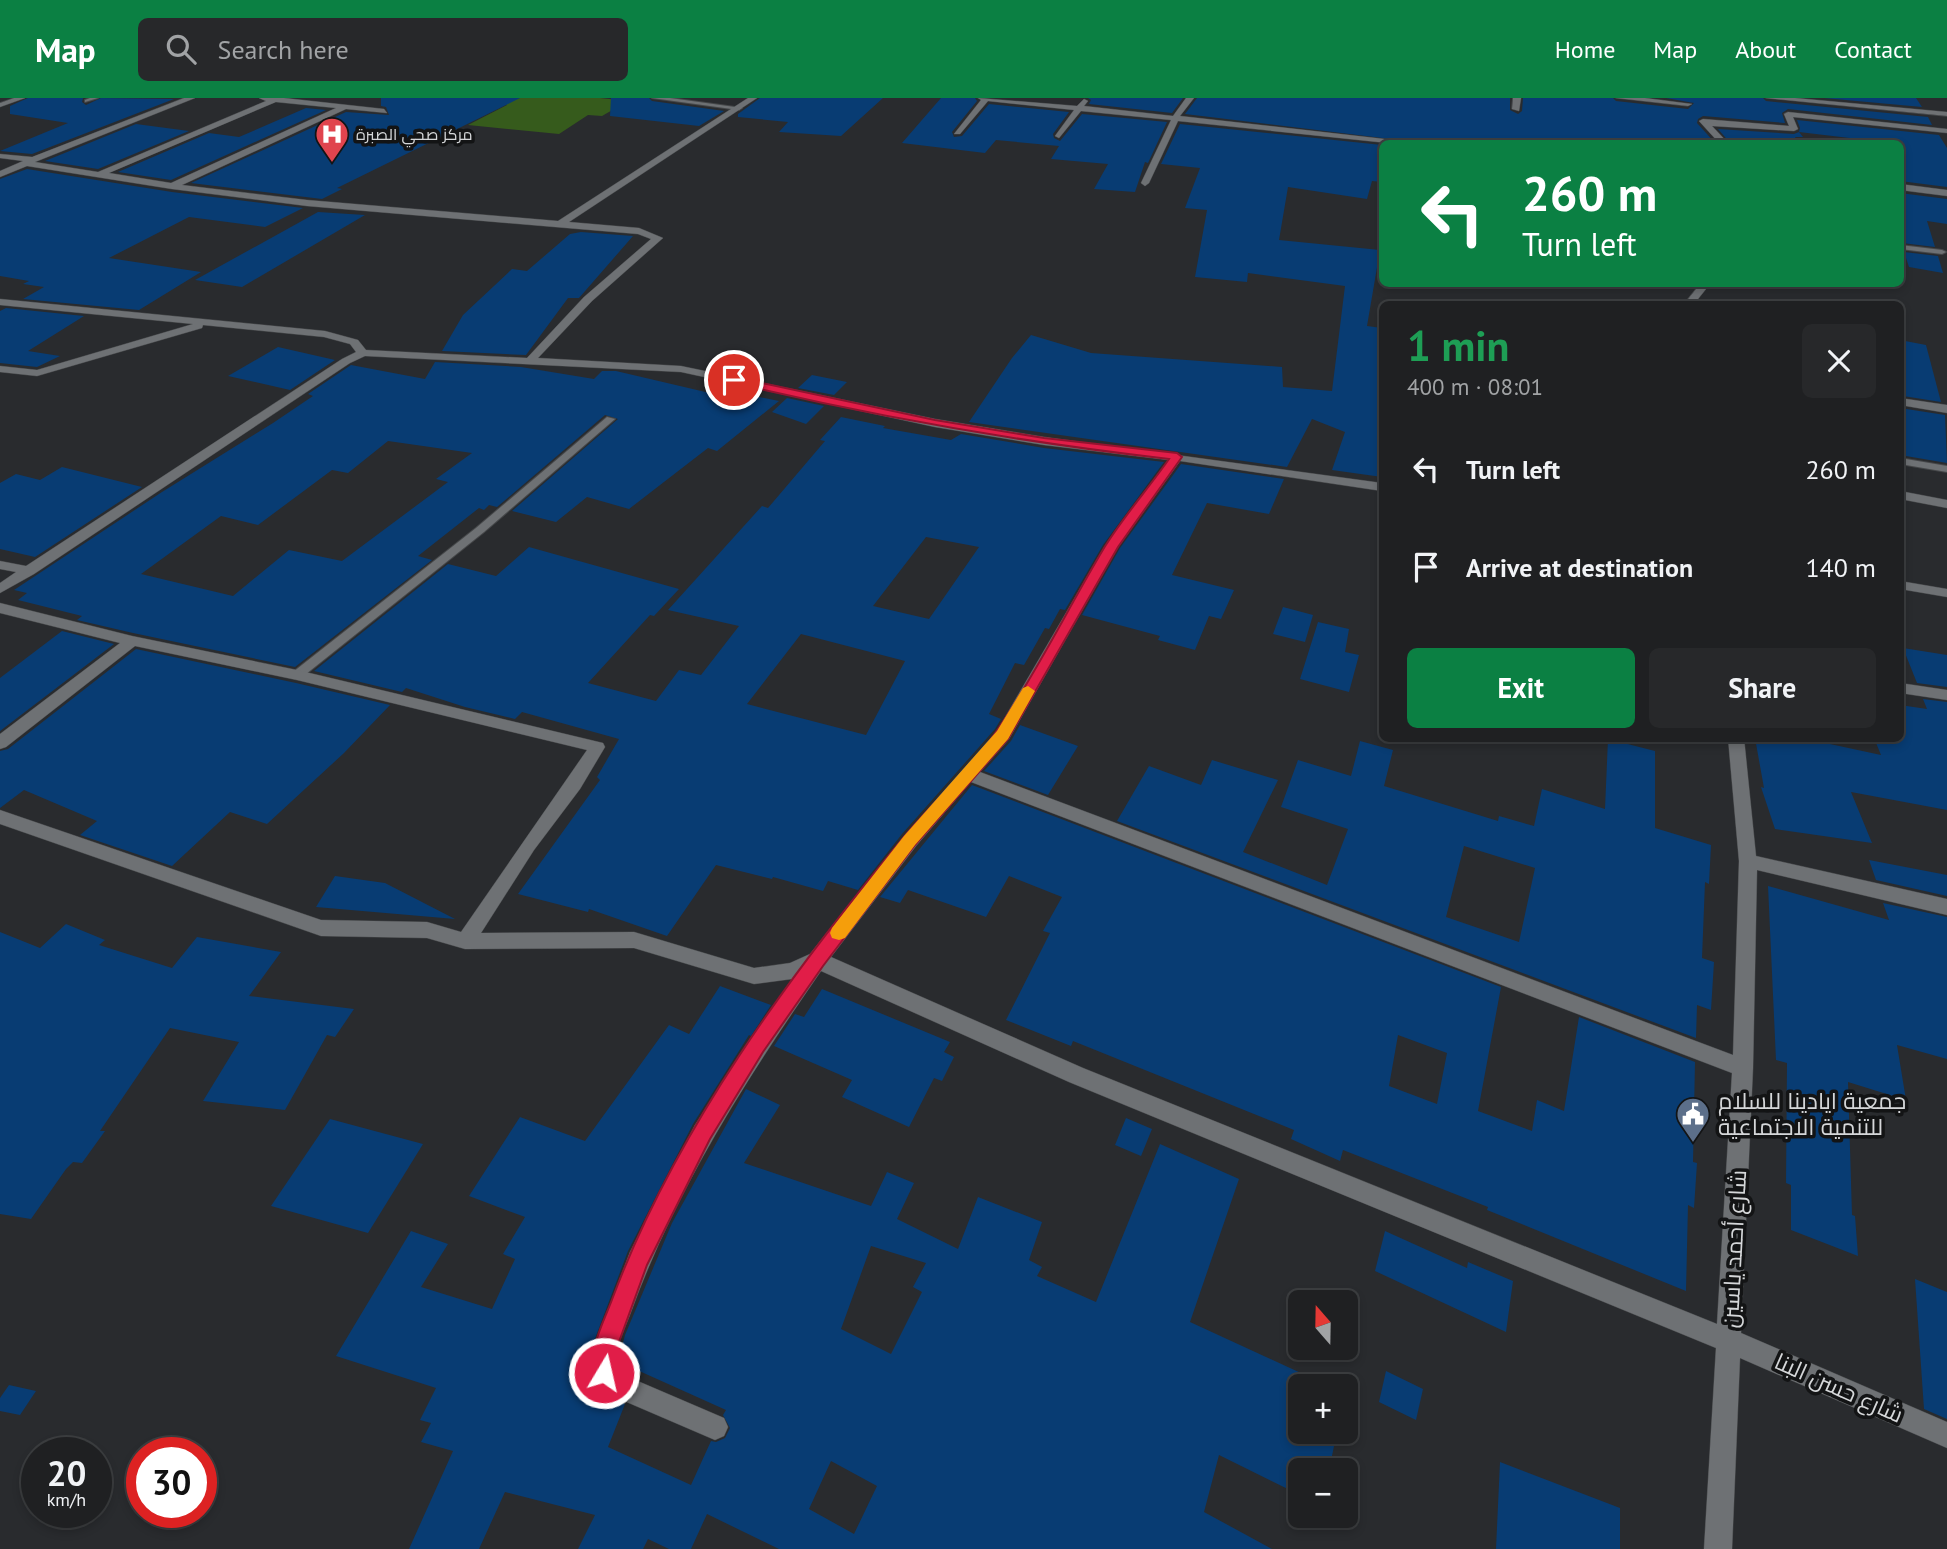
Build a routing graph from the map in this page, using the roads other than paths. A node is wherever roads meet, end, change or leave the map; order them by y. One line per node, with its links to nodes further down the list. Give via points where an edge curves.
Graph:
1 (21, 98): 17 (street)
2 (95, 98): 15 (lane)
3 (191, 98): 33 (street)
4 (260, 98): 14 (street)
5 (656, 98): 20 (lane)
6 (753, 98): 20 (street)
7 (985, 98): 19 (street); 28 (street)
8 (1086, 98): 19 (street)
9 (1191, 98): 25 (street)
10 (1517, 98): 21 (street)
11 (1620, 98): 16 (street)
12 (1770, 98): 23 (street)
13 (1905, 98): 23 (street)
14 (274, 100): 18 (street); 35 (street)
15 (87, 101)
16 (1685, 101): 26 (street)
17 (0, 105)
18 (344, 107): 22 (street); 37 (street)
19 (1079, 107): 25 (street); 29 (street)
20 (739, 108): 40 (street)
21 (1516, 109)
22 (384, 111)
23 (1914, 111): 24 (street)
24 (1947, 114)
25 (1176, 117): 30 (street); 36 (street)
26 (1705, 123): 27 (street, via 1794,129 1788,114); 31 (street)
27 (1947, 131)
28 (957, 132)
29 (1059, 136)
30 (1388, 140)
31 (1721, 140)
32 (0, 156): 33 (street)
33 (29, 161): 34 (street); 35 (street)
34 (0, 174)
35 (100, 174): 37 (street)
36 (1145, 183)
37 (172, 186): 40 (street)
38 (1904, 188): 39 (street)
39 (1947, 193)
40 (559, 225): 48 (street, via 639,231 658,238 588,299)
41 (1904, 247): 42 (lane)
42 (1942, 252)
43 (1703, 287): 44 (street)
44 (1691, 301)
45 (0, 302): 46 (street)
46 (205, 324): 47 (street, via 325,334 354,342); 49 (street, via 37,373)
47 (363, 353): 48 (street); 60 (street)
48 (531, 360): 53 (street, via 681,369 935,423)
49 (0, 369)
50 (1904, 402): 51 (street)
51 (1947, 409)
52 (610, 419): 66 (lane, via 480,530)
53 (1177, 457): 56 (street); 71 (street, via 1112,546 1003,735)
54 (1904, 462): 55 (lane)
55 (1947, 470)
56 (1379, 487)
57 (1904, 496): 58 (street)
58 (1947, 503)
59 (0, 565): 60 (street)
60 (29, 571): 62 (street)
61 (1904, 586): 63 (street)
62 (0, 589)
63 (1947, 593)
64 (0, 608): 65 (street)
65 (132, 641): 66 (street); 70 (street)
66 (297, 674): 75 (street, via 597,747)
67 (1904, 689): 68 (street)
68 (1947, 695)
69 (1737, 742): 73 (street, شارع أحمد ياسين)
70 (0, 743)
71 (967, 774): 76 (street); 77 (street)
72 (0, 817): 75 (street, via 321,928 427,930)
73 (1748, 861): 74 (street); 77 (street, شارع أحمد ياسين)
74 (1947, 907)
75 (465, 941): 76 (street, via 634,940 754,976 792,971)
76 (817, 960): 78 (street, شارع حسن البنا, via 1076,1075); 79 (street, via 703,1132 638,1260 604,1353 604,1373 610,1382)
77 (1743, 1068): 78 (street, شارع أحمد ياسين)
78 (1730, 1341): 80 (street, شارع حسن البنا); 81 (street, شارع أحمد ياسين)
79 (715, 1427)
80 (1947, 1435)
81 (1718, 1549)

